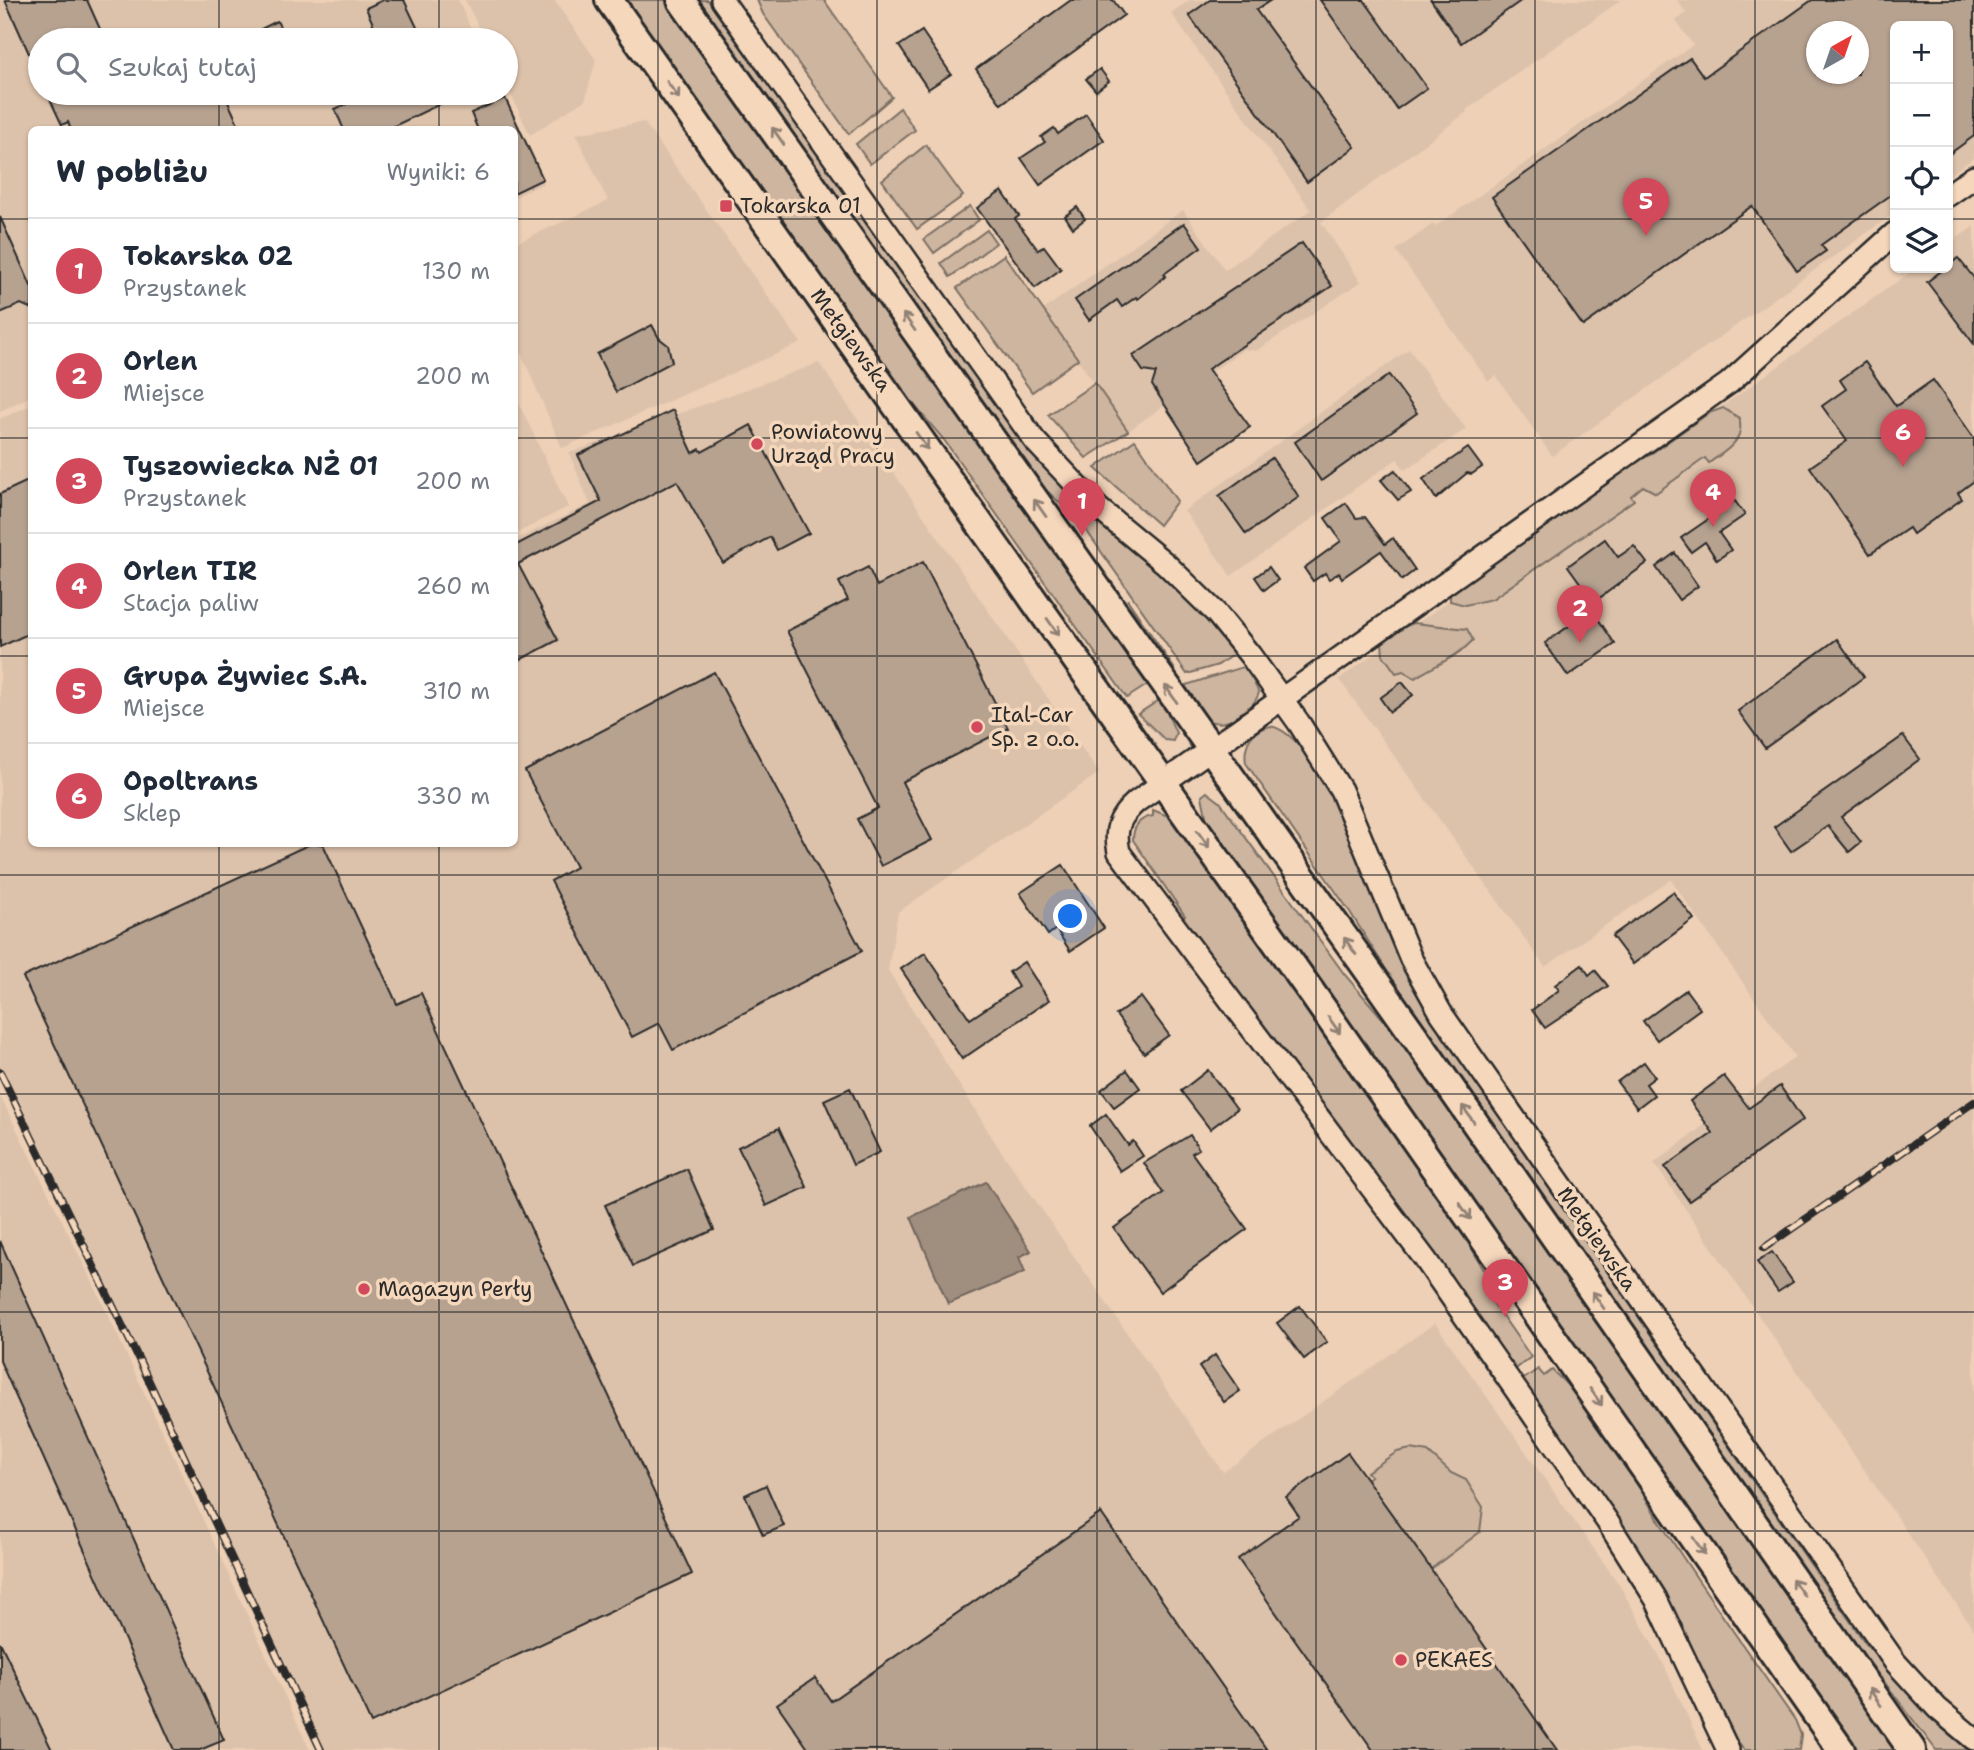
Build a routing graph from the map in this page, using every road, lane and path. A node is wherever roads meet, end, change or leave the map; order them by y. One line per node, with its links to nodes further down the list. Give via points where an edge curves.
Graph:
1 (609, 0): 9 (main road, Mełgiewska, one-way to 9)
2 (681, 0): 8 (main road, Mełgiewska, one-way to 2)
3 (722, 0): 7 (street, Mełgiewska, via 1035,441 1098,508 1198,595 1245,647)
4 (1974, 177): 5 (street)
5 (1953, 192)
6 (1890, 238): 7 (street, via 1729,383)
7 (1282, 699): 8 (street); 11 (street, Mełgiewska, via 1341,790 1410,959 1441,1013 1895,1662)
8 (1210, 750): 9 (street); 15 (main road, Mełgiewska, one-way to 8)
9 (1163, 784): 10 (main road, Mełgiewska, one-way to 10); 12 (street, via 1122,814 1116,829 1119,852 1425,1259 1607,1521 1656,1599)
10 (1824, 1726): 13 (main road); 14 (main road, Mełgiewska)
11 (1974, 1740)
12 (1728, 1750)
13 (1813, 1750)
14 (1841, 1750)
15 (1912, 1750)

